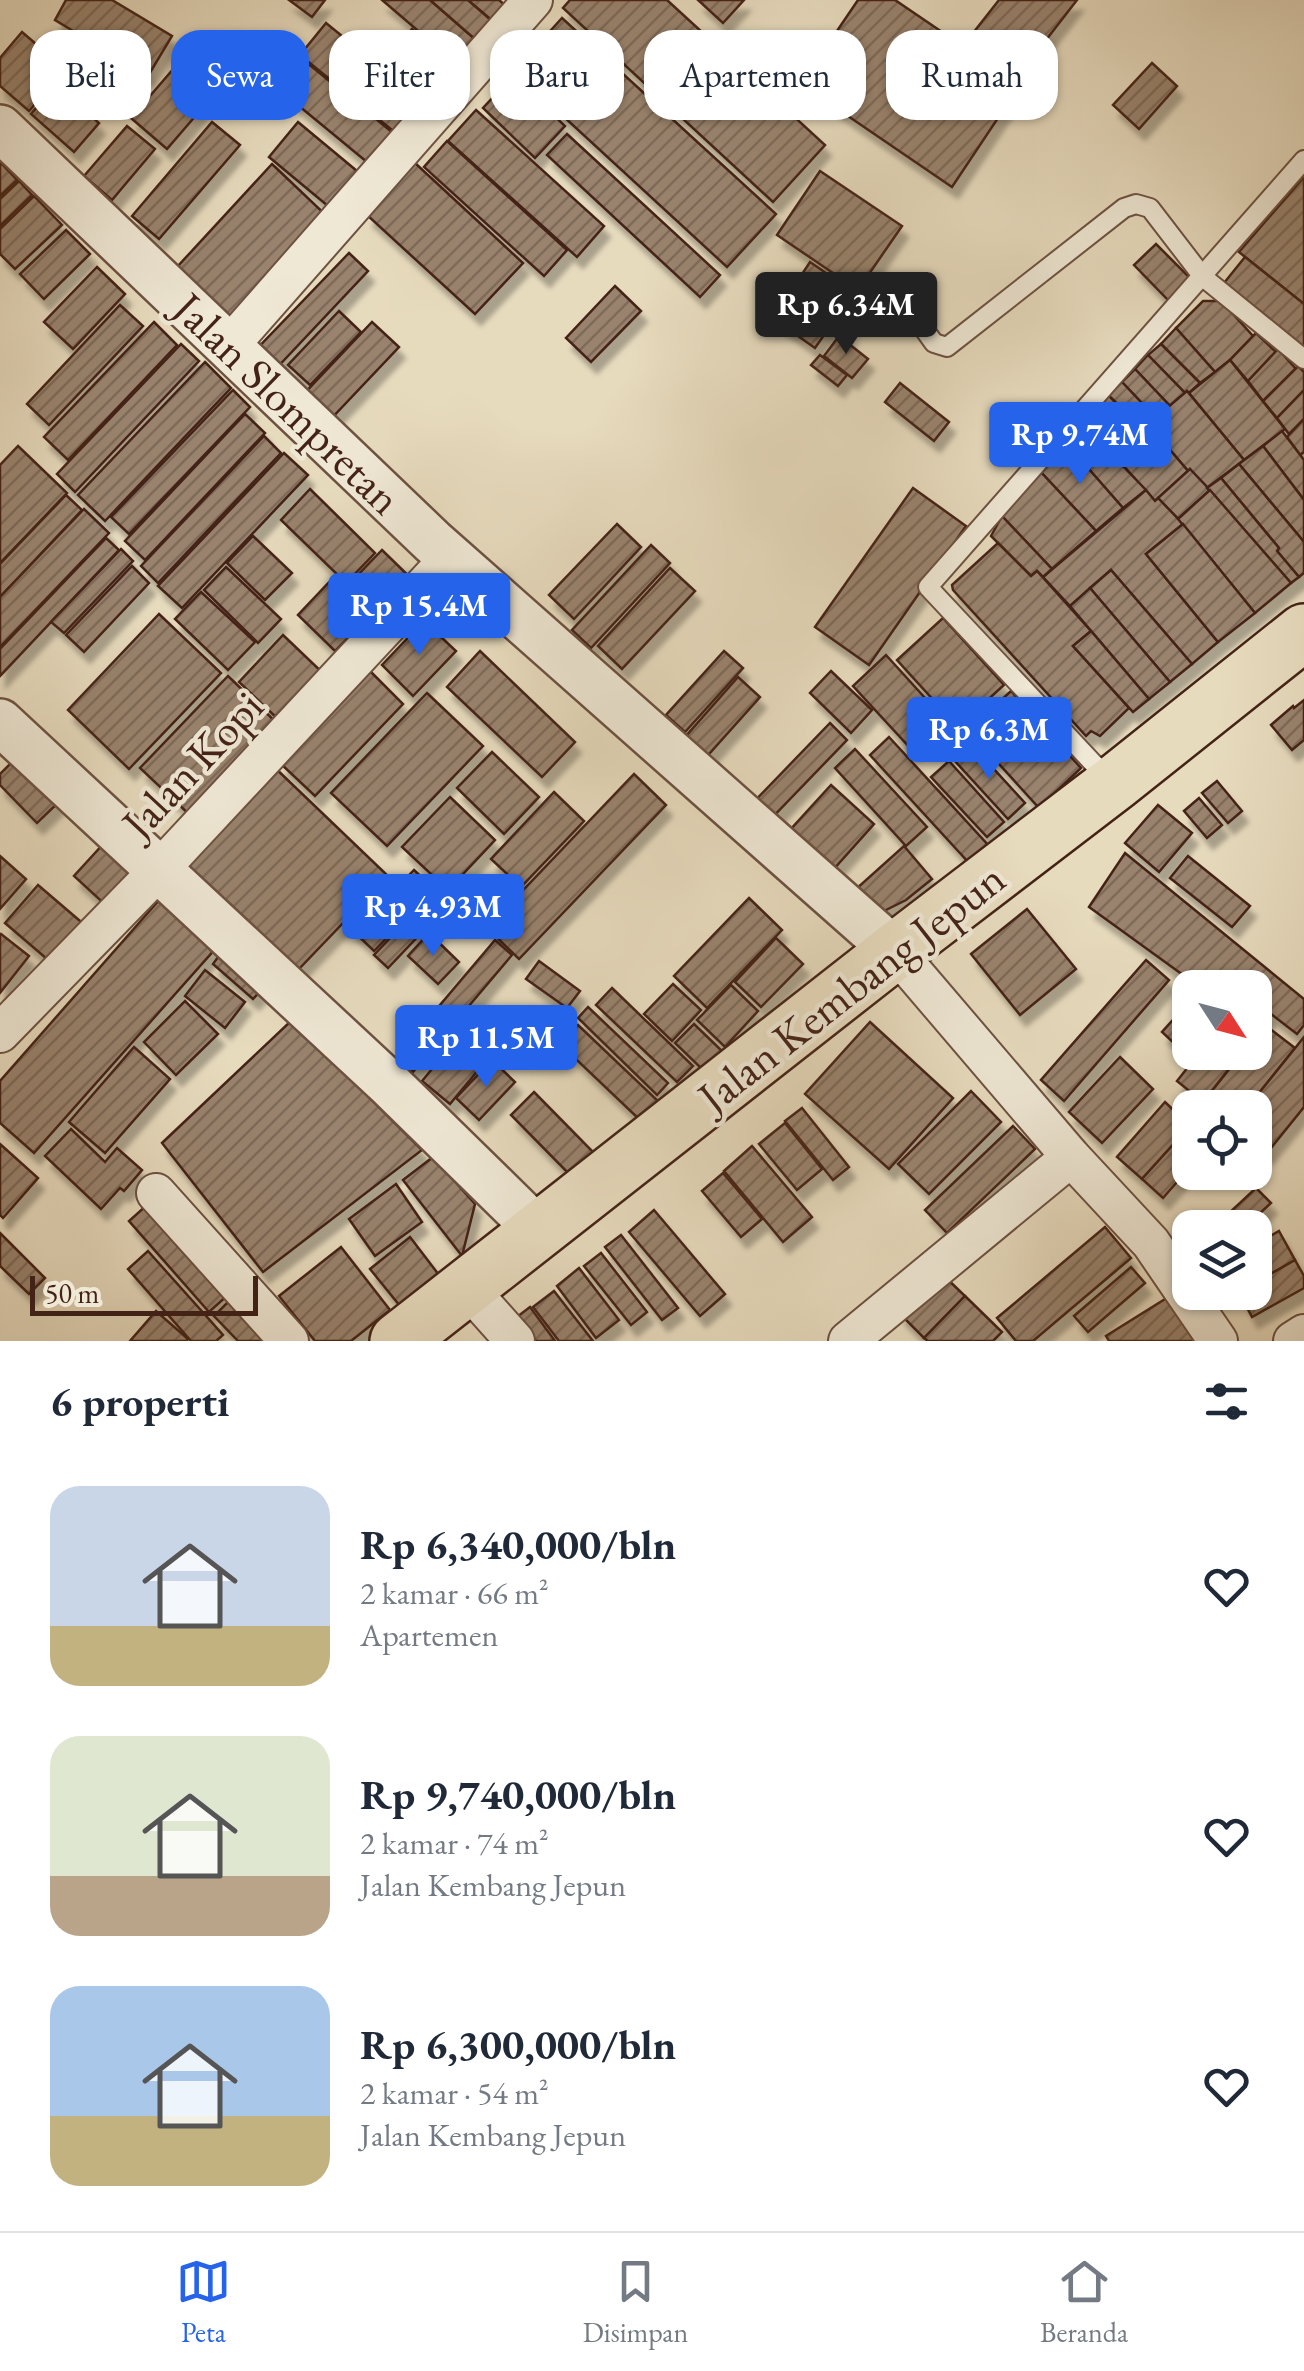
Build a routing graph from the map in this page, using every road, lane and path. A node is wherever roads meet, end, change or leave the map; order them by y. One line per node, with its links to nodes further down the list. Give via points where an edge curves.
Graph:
1 (532, 0): 6 (street)
2 (0, 128): 6 (street, Jalan Slompretan)
3 (1304, 160): 4 (lane)
4 (1203, 277): 5 (lane, via 1150,208 1136,204 946,347 934,343); 7 (lane); 11 (lane, via 928,587)
5 (894, 287)
6 (229, 346): 8 (street, Jalan Slompretan)
7 (1304, 359)
8 (450, 558): 12 (street, Jalan Kopi); 13 (street, Jalan Slompretan)
9 (1304, 632): 11 (main road, Jalan Kembang Jepun)
10 (0, 722): 12 (street)
11 (1116, 782): 13 (main road, Jalan Kembang Jepun)
12 (158, 870): 14 (street, Jalan Kopi); 17 (street)
13 (894, 951): 15 (street); 17 (main road, Jalan Kembang Jepun)
14 (0, 1033)
15 (1071, 1157): 23 (street); 24 (street, via 1151,1243)
16 (156, 1193): 20 (street)
17 (539, 1231): 18 (main road, Jalan Kembang Jepun)
18 (466, 1286): 21 (main road, Jalan Kembang Jepun); 22 (street)
19 (1304, 1334): 25 (street)
20 (289, 1341)
21 (398, 1341)
22 (515, 1341)
23 (848, 1341)
24 (1218, 1341)
25 (1294, 1341)

